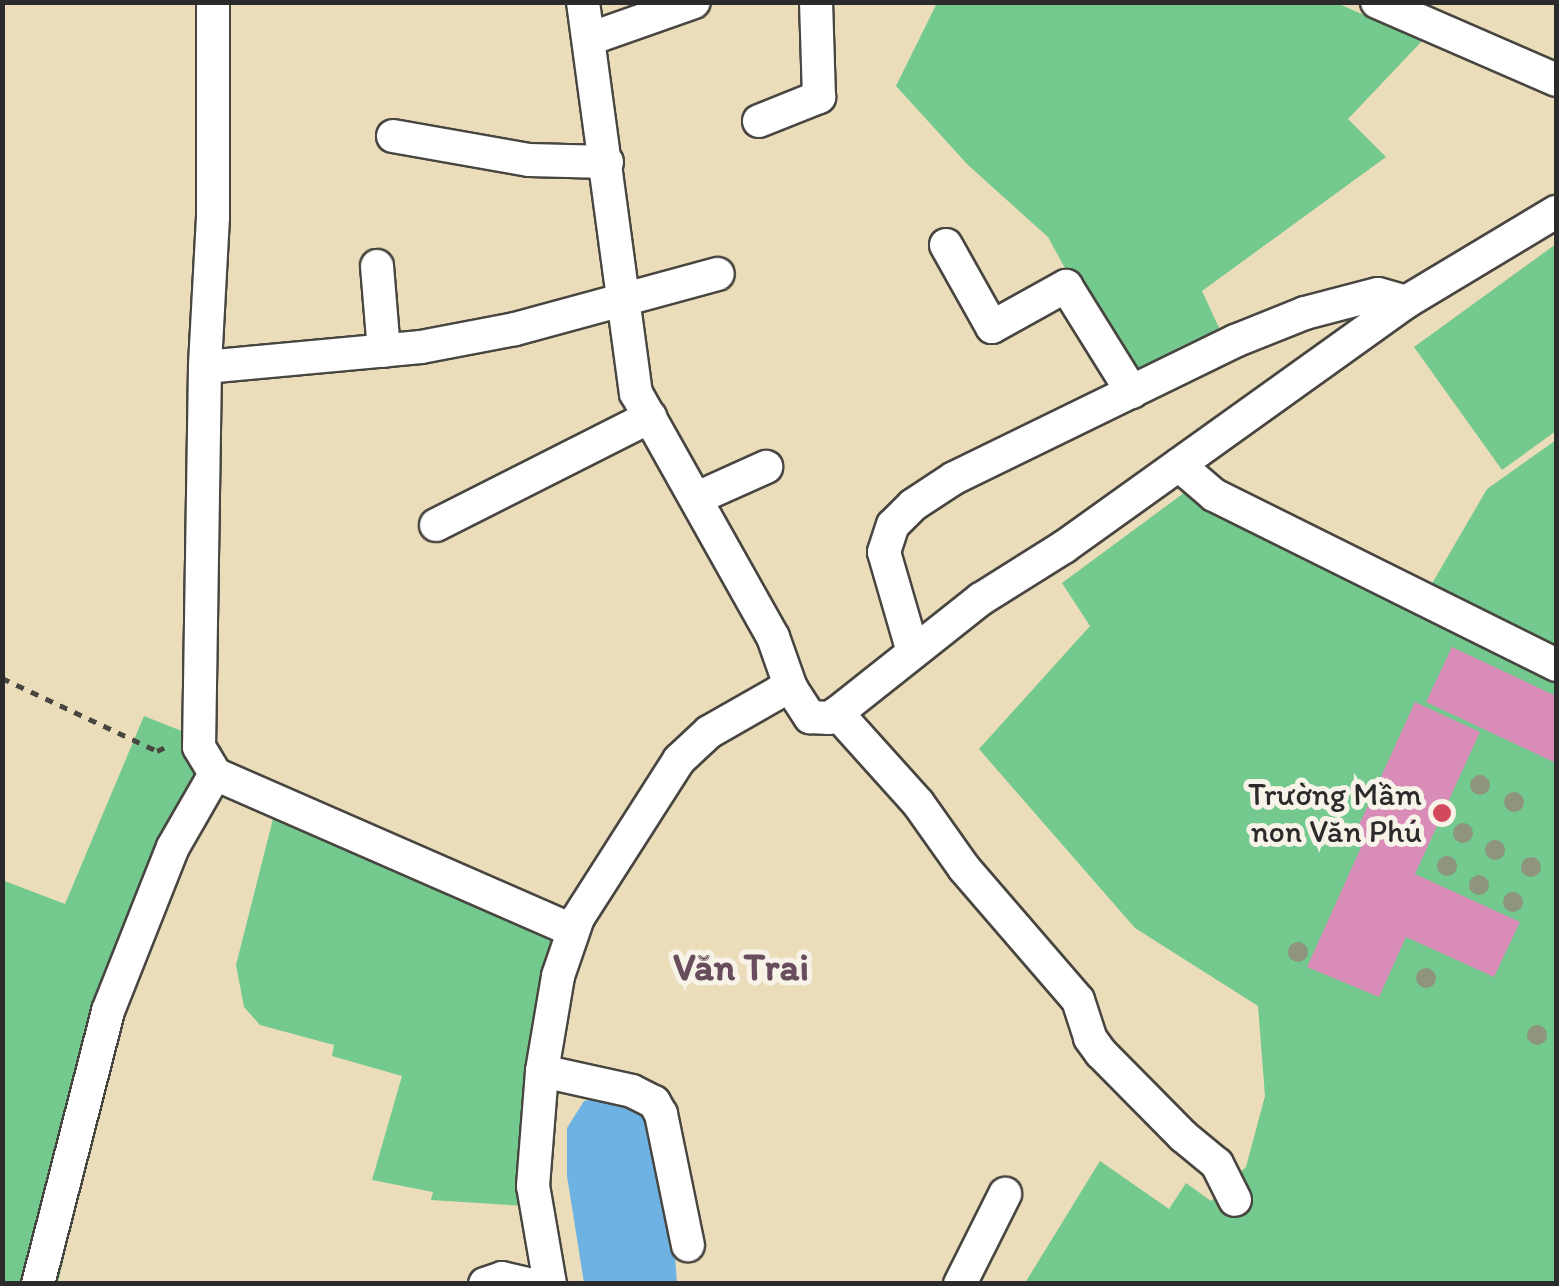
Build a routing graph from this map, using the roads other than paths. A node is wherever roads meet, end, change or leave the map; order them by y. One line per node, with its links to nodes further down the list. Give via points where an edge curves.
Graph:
1 (213, 2): 18 (street, via 214,217)
2 (583, 2): 6 (street)
3 (694, 2): 6 (street)
4 (816, 2): 8 (street, via 819,97)
5 (1377, 2): 7 (street)
6 (589, 40): 10 (street)
7 (1556, 80)
8 (760, 122)
9 (393, 136): 10 (street, via 529,160)
10 (606, 162): 15 (street)
11 (1556, 212): 16 (street)
12 (946, 246): 19 (street, via 992,327 1066,286)
13 (378, 266): 17 (street)
14 (718, 274): 15 (street)
15 (622, 300): 17 (street, via 515,329); 20 (street, via 636,393)
16 (1406, 302): 19 (street, via 1378,294 1304,313); 21 (street)
17 (384, 350): 18 (street)
18 (205, 367): 29 (street, via 199,747)
19 (1132, 392): 25 (street, via 954,478 893,525 884,552)
20 (650, 418): 23 (street); 24 (street)
21 (1178, 464): 25 (street); 26 (street, via 1214,494)
22 (766, 467): 23 (street)
23 (697, 498): 27 (street, via 772,637)
24 (436, 525)
25 (913, 652): 28 (street)
26 (1556, 665)
27 (791, 688): 28 (street, via 810,718); 30 (street, via 709,732 680,760)
28 (837, 713): 33 (street, via 1078,1000 1101,1053 1217,1164)
29 (216, 774): 30 (street); 35 (street, via 173,847 108,1011)
30 (572, 930): 31 (street)
31 (542, 1070): 34 (street, via 654,1102); 38 (street, via 533,1186)
32 (1005, 1194): 39 (street)
33 (1234, 1200)
34 (688, 1245)
35 (38, 1284)
36 (485, 1284): 37 (street, via 502,1278)
37 (528, 1284)
38 (550, 1284)
39 (960, 1284)

